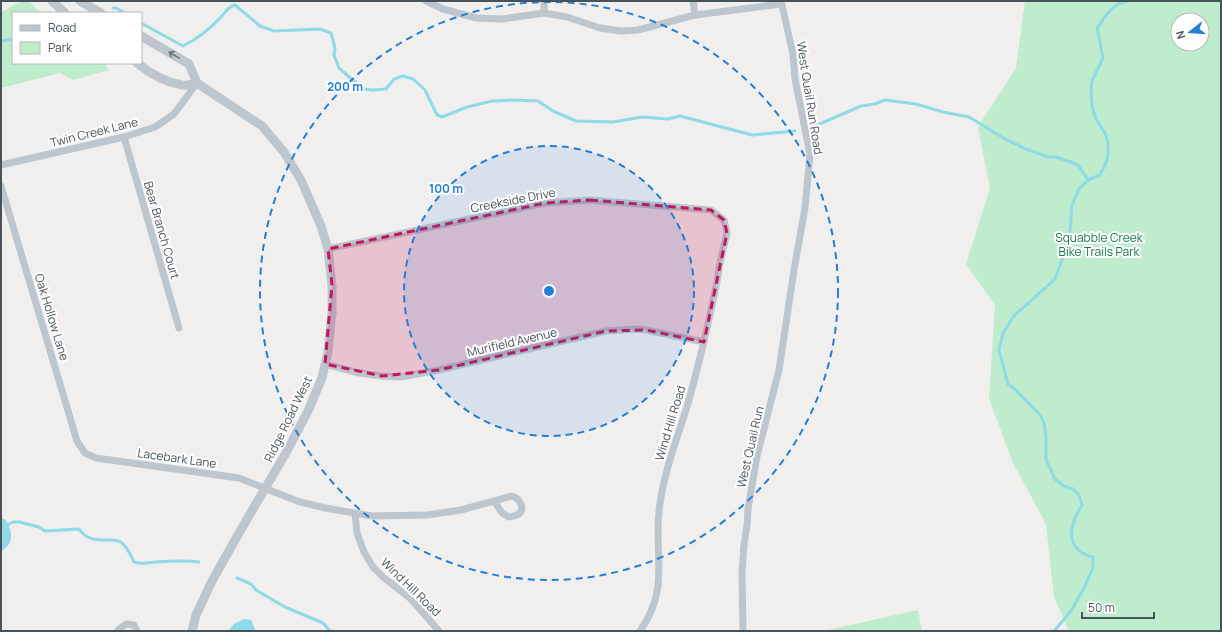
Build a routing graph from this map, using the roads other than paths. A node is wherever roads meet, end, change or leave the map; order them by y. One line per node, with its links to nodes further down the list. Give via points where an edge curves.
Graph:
1 (52, 1): 7 (street)
2 (80, 1): 8 (street)
3 (426, 1): 9 (street, via 443,9 476,18 502,19)
4 (544, 1): 9 (street)
5 (693, 1): 10 (street)
6 (781, 2): 10 (street); 19 (street, West Quail Run Road, via 793,54 795,79 810,154 805,208)
7 (64, 12)
8 (99, 12)
9 (544, 13): 10 (street, via 621,31 638,30)
10 (695, 15)
11 (142, 37): 13 (street, one-way to 11, via 189,64)
12 (138, 64): 13 (street, via 146,71 183,86)
13 (197, 83): 14 (street, Twin Creek Lane, via 174,114 155,127); 18 (street, Ridge Road West, via 262,126 280,147 300,180 321,226)
14 (124, 137): 15 (street, Twin Creek Lane); 20 (street, Bear Branch Court)
15 (1, 165)
16 (1, 186): 23 (street, Oak Hollow Lane, via 77,441)
17 (724, 220): 18 (street, Creekside Drive, via 712,210 590,200 546,203); 21 (street, Wind Hill Road, via 727,233)
18 (328, 249): 22 (street, Ridge Road West, via 332,314)
19 (794, 270): 32 (street, West Quail Run, via 780,370 757,456 748,509 742,573)
20 (179, 328)
21 (704, 342): 22 (street, Murifield Avenue, via 646,330 606,331 401,377 366,374); 31 (street, Wind Hill Road, via 666,474 659,511 658,591 655,603)
22 (325, 364): 24 (street, Ridge Road West, via 308,411)
23 (85, 453): 24 (street, Lacebark Lane, via 96,458 239,478)
24 (265, 489): 26 (street, Lacebark Lane, via 300,502); 29 (street, Ridge Road West, via 212,582 196,615)
25 (494, 501): 26 (street, Lacebark Lane, via 461,510 427,515)
26 (354, 514): 30 (street, Wind Hill Road, via 357,533 373,566 411,599)
27 (118, 631): 28 (street, via 126,624 134,625)
28 (137, 631)
29 (192, 631)
30 (439, 631)
31 (640, 631)
32 (743, 631)

